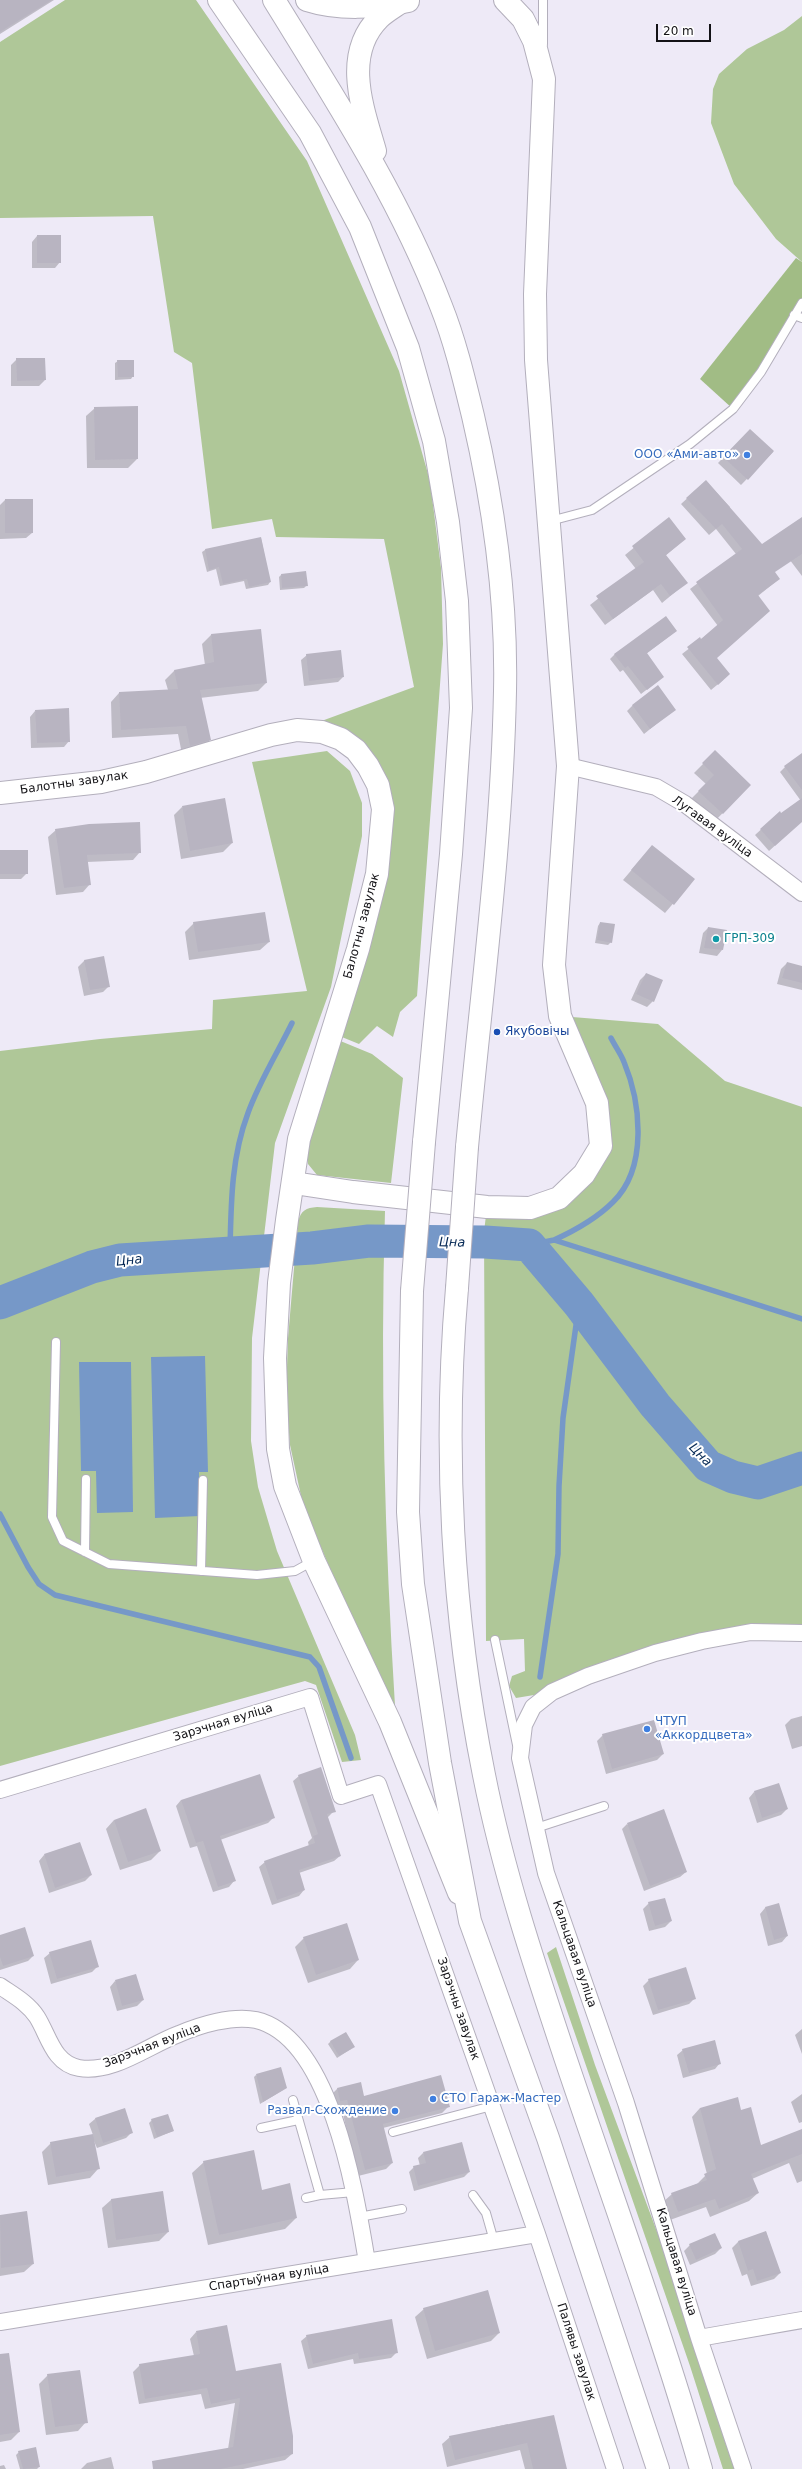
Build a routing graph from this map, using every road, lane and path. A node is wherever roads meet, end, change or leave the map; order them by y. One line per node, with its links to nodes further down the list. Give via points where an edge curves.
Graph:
1 (219, 0): 29 (main road, bridge, via 310,133 360,227 408,348 434,441 443,493 457,601 461,708 412,1291 408,1512 413,1584 440,1763)
2 (274, 0): 8 (main road)
3 (307, 0): 6 (main road, via 326,6)
4 (505, 0): 7 (main road, via 523,19 534,41)
5 (543, 0): 7 (lane)
6 (406, 1): 8 (main road, via 378,18 364,40 358,59 361,103)
7 (544, 79): 11 (main road, via 535,294 536,360)
8 (381, 176): 50 (main road, bridge, via 415,243 442,308 464,382 479,442 496,534 502,617 505,696 495,862 467,1147 452,1343 452,1479 458,1601 469,1687 484,1775 530,1952)
9 (802, 303): 10 (lane)
10 (798, 316): 11 (lane, via 733,409 690,444 592,510)
11 (550, 521): 12 (main road)
12 (568, 766): 14 (street, Лугавая вуліца, via 656,787 685,804); 15 (main road, via 554,964 560,1016 597,1103 601,1146 584,1174 559,1198 530,1208 479,1206)
13 (0, 793): 15 (main road, Балотны завулак, via 108,781 271,734 296,730 322,732 341,739 356,750 378,785 383,808 377,874 358,949 305,1119)
14 (802, 893)
15 (294, 1183): 20 (main road, Балотны завулак, via 279,1283 275,1358 278,1449 286,1486)
16 (56, 1342): 19 (lane, via 52,1517 63,1541)
17 (86, 1479): 19 (lane)
18 (203, 1480): 21 (lane)
19 (85, 1552): 21 (lane, via 109,1564)
20 (314, 1560): 21 (lane, via 296,1571 257,1575); 29 (main road, Балотны завулак, via 390,1722)
21 (201, 1571)
22 (802, 1634): 24 (street, Кальцавая вуліца, via 751,1632 702,1641 655,1653 560,1688 533,1707 524,1725)
23 (495, 1640): 24 (lane)
24 (520, 1758): 28 (street, Кальцавая вуліца)
25 (378, 1784): 26 (street, Зарэчная вуліца, via 341,1796 310,1698); 32 (street, Зарэчны завулак)
26 (0, 1790)
27 (604, 1806): 28 (lane)
28 (536, 1828): 47 (street, Кальцавая вуліца, via 546,1873 626,2103)
29 (470, 1921): 49 (main road, via 545,2130)
30 (0, 1986): 36 (street, Зарэчная вуліца, via 23,2002 36,2016 56,2054 65,2062 80,2068 112,2064 179,2034 229,2021 254,2020 274,2028 290,2040 316,2075 334,2120)
31 (292, 2100): 33 (lane)
32 (492, 2106): 35 (lane); 42 (street, Зарэчны завулак)
33 (298, 2120): 34 (lane); 37 (lane)
34 (261, 2128)
35 (392, 2132)
36 (354, 2192): 37 (lane); 41 (street, Зарэчная вуліца)
37 (320, 2195): 39 (lane)
38 (473, 2195): 43 (lane, via 486,2213)
39 (306, 2198)
40 (402, 2209): 41 (lane)
41 (359, 2217): 44 (street, Зарэчная вуліца)
42 (537, 2234): 43 (street, Спартыўная вуліца); 48 (street, Палявы завулак)
43 (494, 2241): 44 (street, Спартыўная вуліца)
44 (367, 2262): 46 (street, Спартыўная вуліца)
45 (802, 2320): 47 (street)
46 (0, 2322)
47 (699, 2338): 51 (street, Кальцавая вуліца)
48 (615, 2469)
49 (658, 2469)
50 (701, 2469)
51 (743, 2469)

